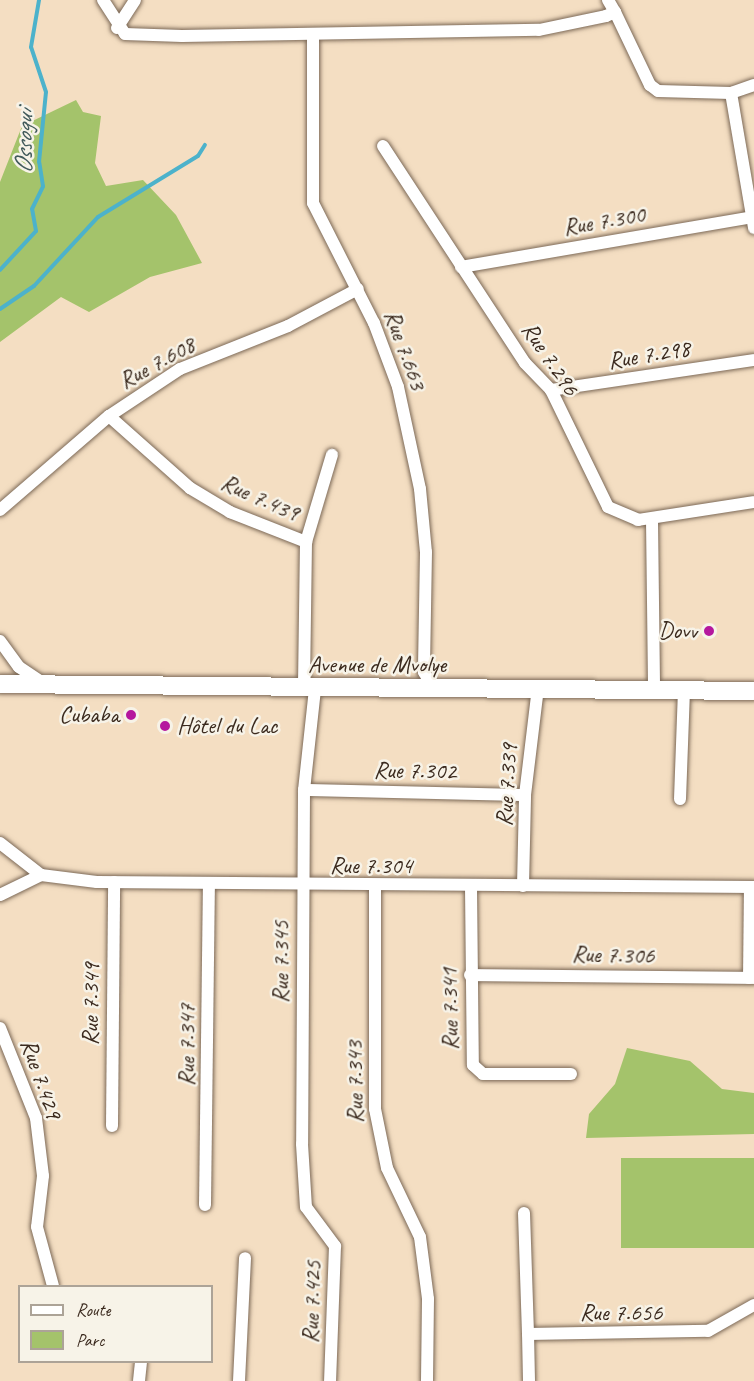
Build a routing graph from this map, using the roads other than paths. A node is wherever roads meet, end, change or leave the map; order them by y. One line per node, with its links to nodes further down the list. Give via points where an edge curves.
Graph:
1 (103, 0): 5 (street)
2 (135, 0): 5 (street)
3 (608, 0): 4 (street)
4 (615, 12): 6 (street, via 539,30); 8 (street, via 650,85 658,91)
5 (117, 28): 6 (street, via 125,34 182,36)
6 (313, 34): 12 (street, Rue 7.663, via 314,203)
7 (754, 86): 8 (street)
8 (731, 93): 10 (street)
9 (383, 146): 11 (street, Rue 7.296)
10 (753, 221): 11 (street, Rue 7.300)
11 (461, 267): 14 (street, Rue 7.296, via 525,363)
12 (358, 289): 15 (street, Rue 7.608, via 288,326 180,369); 27 (street, Rue 7.663, via 390,358 420,489 426,552 424,672)
13 (754, 360): 14 (street, Rue 7.298)
14 (550, 390): 19 (street, Rue 7.296, via 608,507 621,516)
15 (109, 416): 18 (street, Rue 7.608); 20 (street, Rue 7.439, via 190,488 230,512)
16 (332, 455): 20 (street)
17 (754, 502): 19 (street, Rue 7.296)
18 (0, 510)
19 (652, 520): 25 (street)
20 (306, 542): 26 (street, Rue 7.439, via 304,680)
21 (0, 641): 22 (street, via 19,667)
22 (41, 682): 23 (main road, Avenue de Mvolye); 26 (main road, Avenue de Mvolye)
23 (0, 684)
24 (538, 687): 25 (main road, Avenue de Mvolye); 27 (main road, Avenue de Mvolye); 31 (street, Rue 7.339)
25 (654, 688): 28 (main road, Avenue de Mvolye)
26 (315, 689): 27 (main road, Avenue de Mvolye); 30 (street, Rue 7.345)
27 (434, 689)
28 (684, 689): 29 (main road, Avenue de Mvolye); 32 (street)
29 (754, 691)
30 (304, 790): 31 (street, Rue 7.302); 37 (street, Rue 7.345)
31 (525, 795): 39 (street, Rue 7.339)
32 (680, 799)
33 (0, 843): 34 (street)
34 (41, 875): 35 (street, Rue 7.304); 42 (street)
35 (114, 882): 36 (street, Rue 7.304); 47 (street, Rue 7.349)
36 (209, 884): 37 (street, Rue 7.304); 48 (street, Rue 7.347)
37 (303, 886): 40 (street, Rue 7.304); 50 (street, Rue 7.345, via 302,1144 306,1207)
38 (471, 886): 39 (street, Rue 7.304); 40 (street, Rue 7.304); 43 (street, Rue 7.341)
39 (523, 886): 41 (street, Rue 7.304)
40 (375, 887): 59 (street, Rue 7.343, via 379,1143 420,1238 425,1266)
41 (752, 887): 44 (street)
42 (0, 896)
43 (470, 975): 44 (street, Rue 7.306); 46 (street, Rue 7.341, via 473,1065 483,1074)
44 (751, 978)
45 (0, 1028): 52 (street, Rue 7.429, via 36,1118 43,1176 37,1227)
46 (571, 1074)
47 (112, 1126)
48 (205, 1205)
49 (524, 1213): 54 (street)
50 (321, 1231): 58 (street, Rue 7.425, via 335,1246)
51 (245, 1258): 57 (street)
52 (52, 1285)
53 (754, 1305): 54 (street, Rue 7.656, via 708,1331)
54 (528, 1334): 60 (street)
55 (141, 1363): 56 (street)
56 (140, 1381)
57 (239, 1381)
58 (330, 1381)
59 (427, 1381)
60 (529, 1381)

